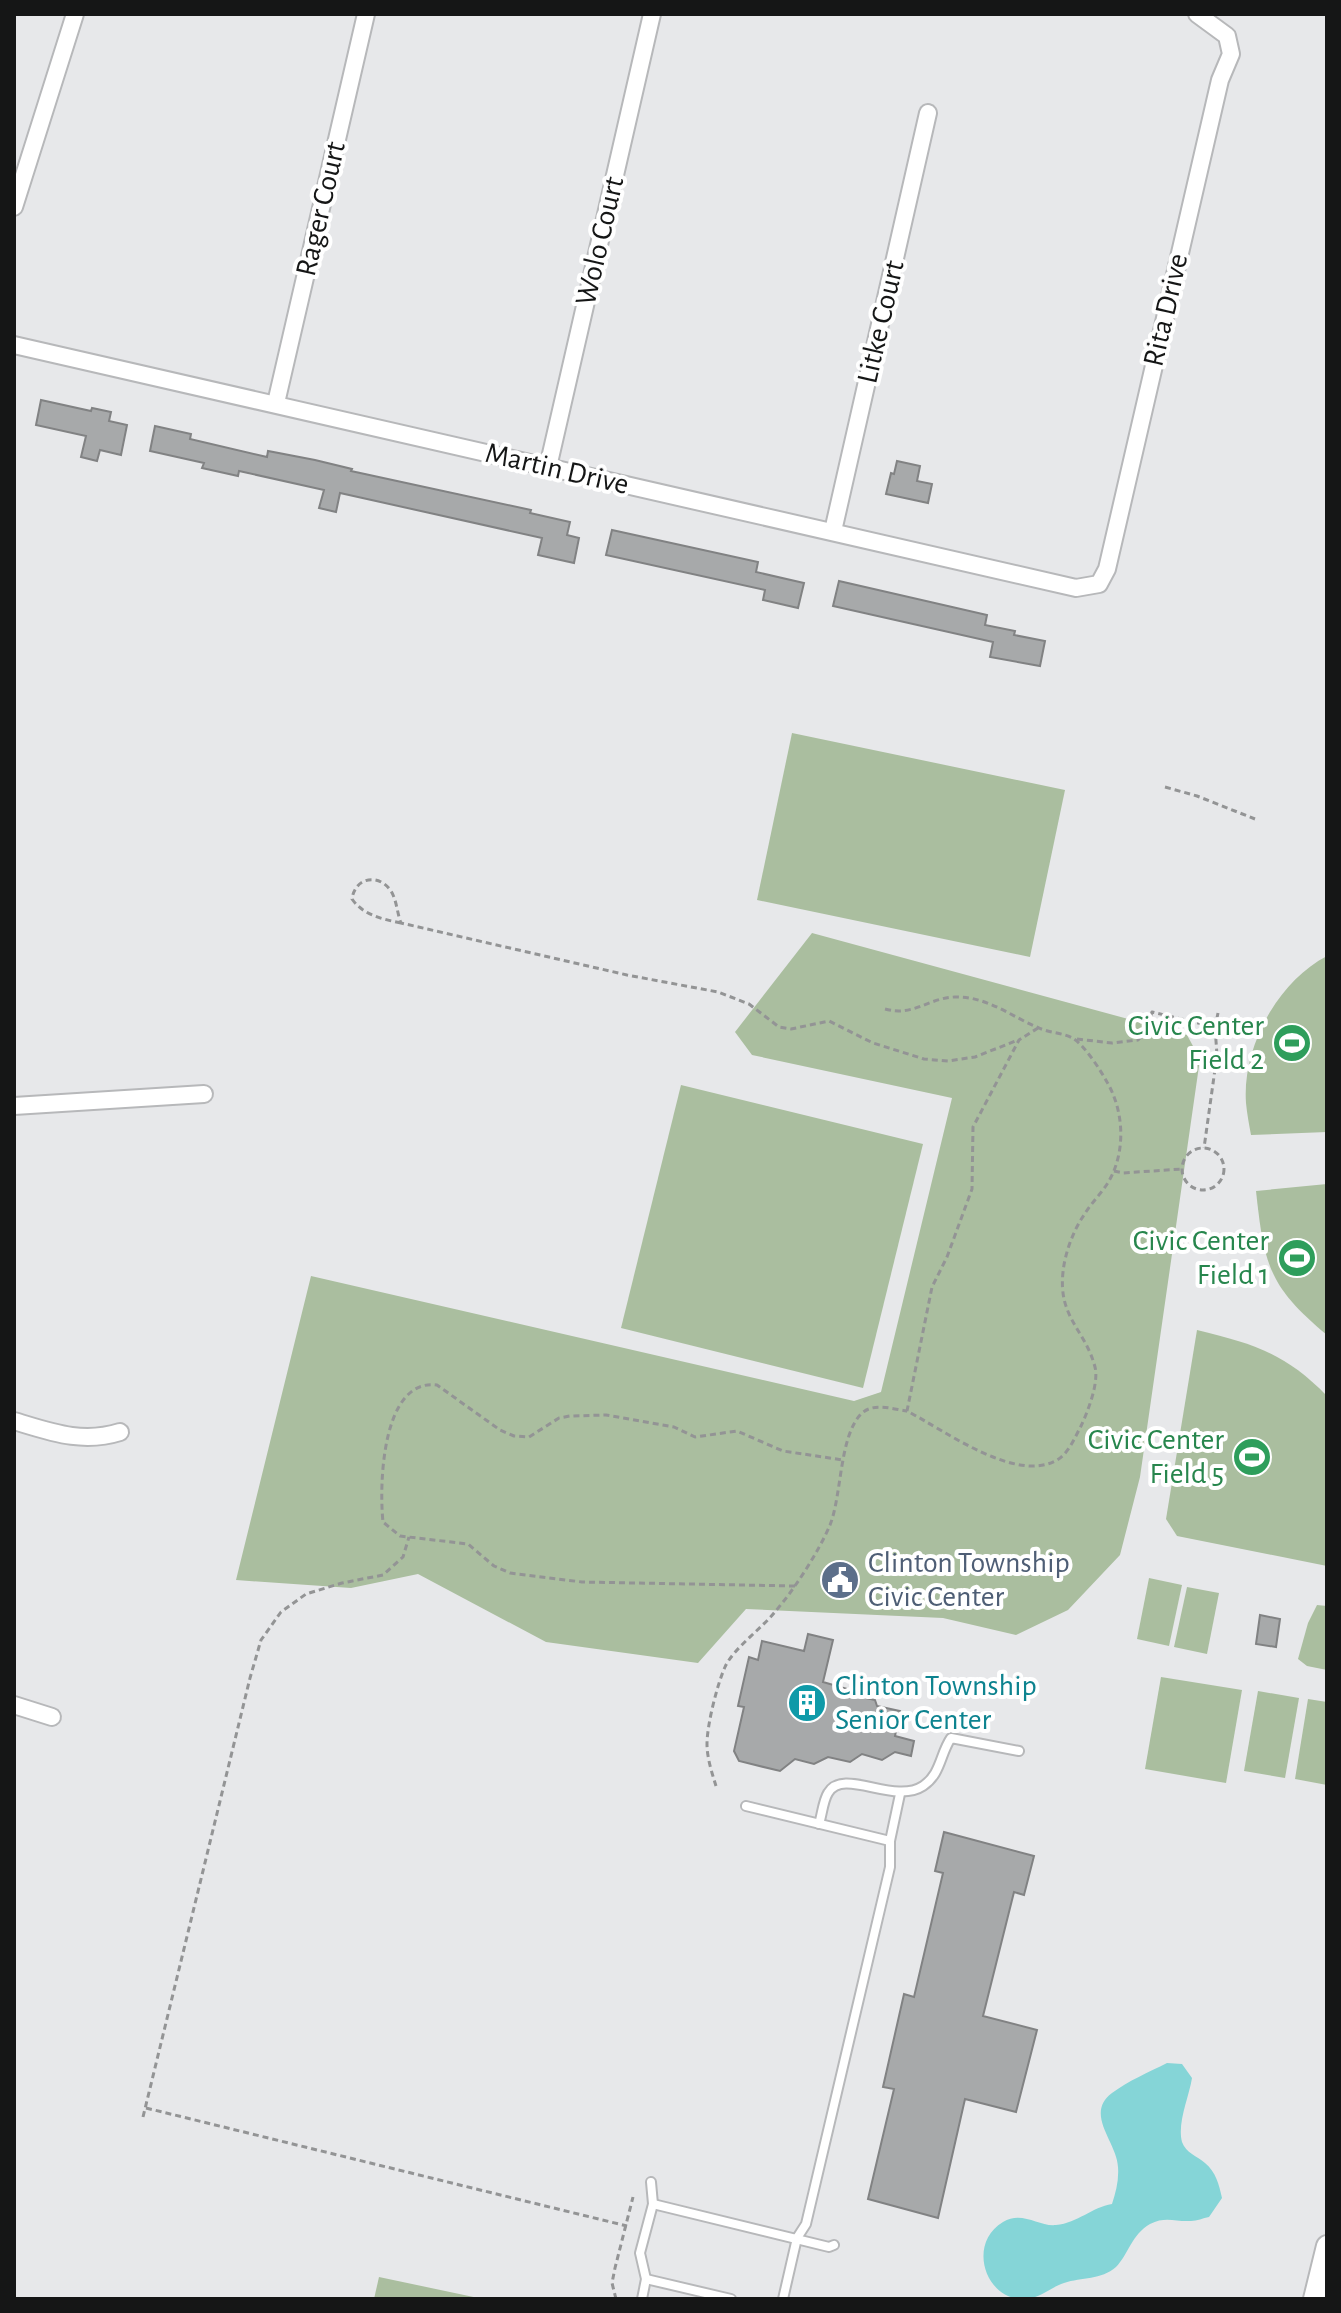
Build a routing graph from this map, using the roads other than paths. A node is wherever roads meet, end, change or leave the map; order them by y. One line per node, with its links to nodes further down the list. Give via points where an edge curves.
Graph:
1 (75, 14): 6 (street)
2 (366, 14): 8 (street, Rager Court)
3 (652, 14): 9 (street, Wolo Court)
4 (1197, 14): 11 (street, Rita Drive, via 1227,36 1231,54 1220,80 1107,569)
5 (928, 113): 10 (street, Litke Court)
6 (14, 207)
7 (14, 345): 8 (street, Martin Drive)
8 (276, 403): 9 (street, Martin Drive)
9 (548, 467): 10 (street, Martin Drive)
10 (833, 531): 11 (street, Martin Drive, via 1076,588)
11 (1099, 584)
12 (204, 1094): 13 (street)
13 (14, 1106)
14 (14, 1421): 15 (street, via 85,1439)
15 (120, 1432)
16 (14, 1705): 17 (street)
17 (52, 1717)
18 (1019, 1751): 19 (lane, via 951,1738 931,1779)
19 (900, 1794): 21 (lane, via 838,1784 828,1793); 22 (lane)
20 (746, 1806): 21 (lane)
21 (819, 1824): 22 (lane)
22 (890, 1841): 25 (lane, via 890,1867 806,2224)
23 (651, 2182): 24 (lane)
24 (653, 2204): 25 (lane); 28 (lane, via 640,2253)
25 (797, 2238): 26 (lane); 32 (lane)
26 (834, 2245)
27 (1327, 2246): 29 (street)
28 (646, 2279): 30 (lane); 31 (lane)
29 (1320, 2288)
30 (642, 2299)
31 (731, 2299)
32 (783, 2299)

